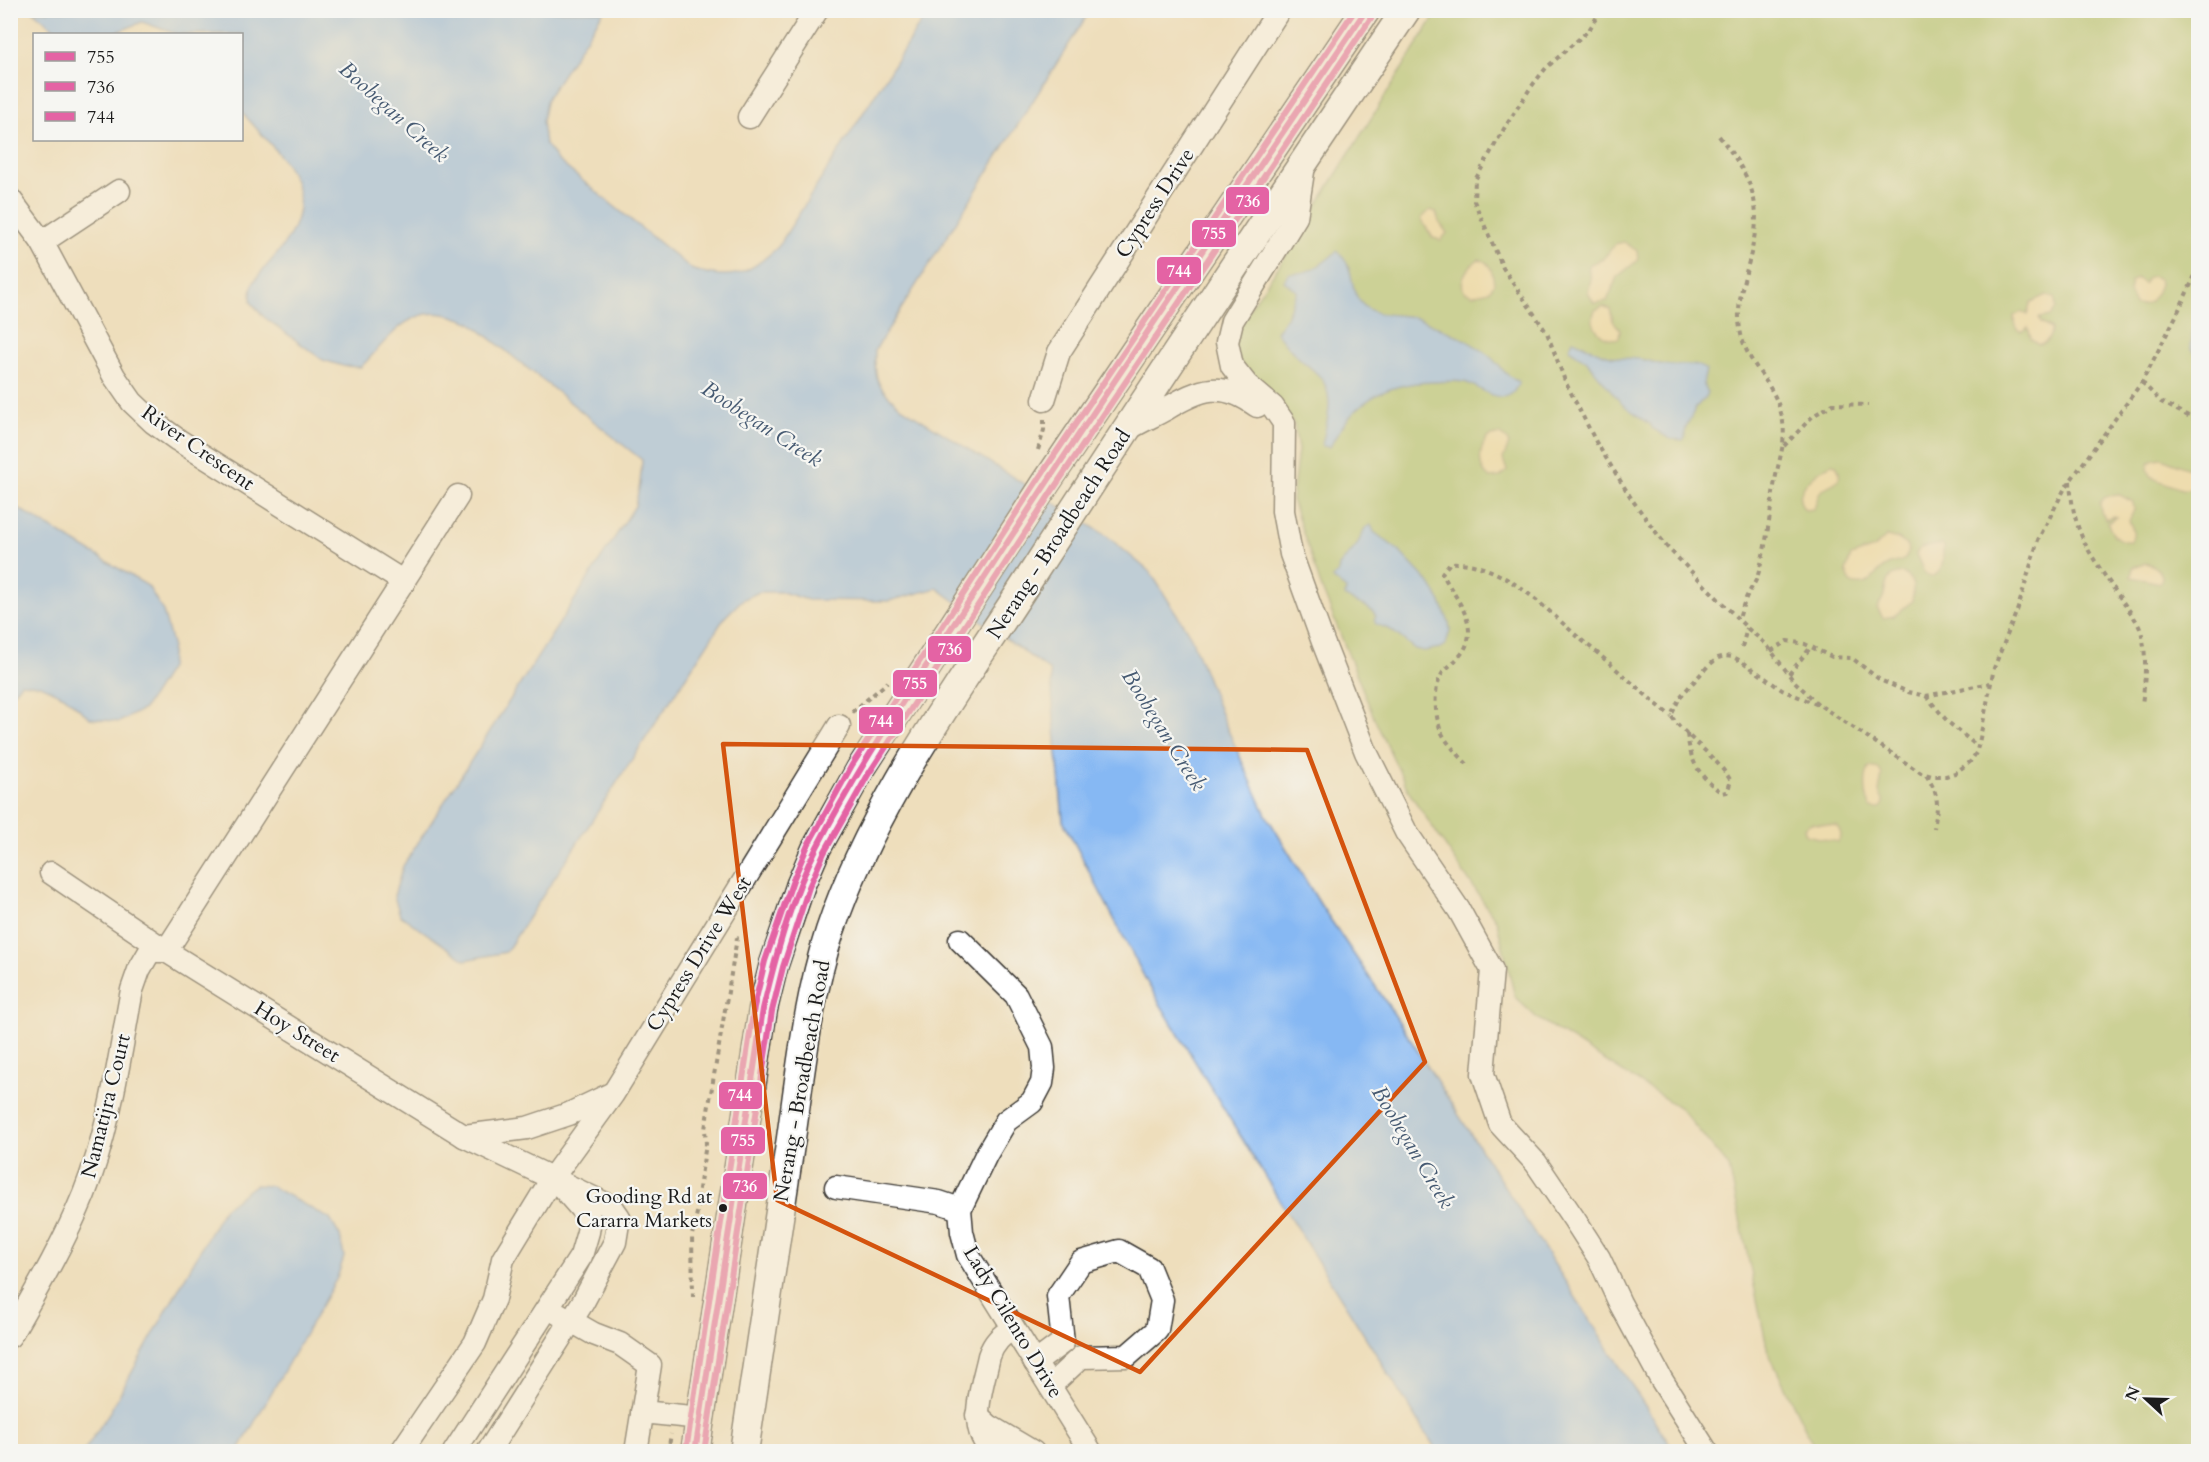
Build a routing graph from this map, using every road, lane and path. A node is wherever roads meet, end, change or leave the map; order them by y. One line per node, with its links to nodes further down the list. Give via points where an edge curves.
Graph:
1 (817, 10): 6 (street)
2 (1279, 10): 16 (street, Cypress Drive, via 1059,352)
3 (1366, 10): 22 (main road, Nerang - Broadbeach Road)
4 (1406, 10): 8 (main road, Nerang - Broadbeach Road)
5 (1601, 10): 26 (path, via 1589,30 1546,68 1531,87 1475,180 1474,201 1503,268 1547,333 1565,381 1618,478 1667,547)
6 (749, 117)
7 (1719, 136): 20 (path, via 1745,170 1752,192 1756,215 1740,294 1739,321 1743,347 1776,396 1782,414)
8 (1304, 162): 13 (street, via 1296,217 1232,321 1227,342); 19 (main road, Nerang - Broadbeach Road)
9 (119, 191): 11 (street)
10 (10, 199): 11 (street, River Crescent)
11 (42, 242): 25 (street, River Crescent, via 114,376 132,402 153,422)
12 (2199, 269): 14 (path)
13 (1232, 366): 15 (street); 21 (street, via 1280,414 1285,430)
14 (2142, 382): 18 (path, via 2161,402); 23 (path)
15 (1214, 389): 19 (street, via 1187,396); 21 (street, via 1240,394 1269,417)
16 (1044, 400): 22 (path)
17 (1868, 405): 20 (path, via 1833,404 1813,416)
18 (2199, 421)
19 (1128, 429): 69 (main road, Nerang - Broadbeach Road, via 887,801 830,932 807,1030)
20 (1784, 446): 26 (path, via 1764,552)
21 (1284, 450): 73 (street, via 1284,511 1291,554 1366,752 1406,832 1459,910 1492,970 1484,1074 1500,1124 1536,1163 1599,1258 1661,1379)
22 (1040, 470): 62 (main road, Nerang - Broadbeach Road, via 958,620 834,816 788,921 774,964 754,1060)
23 (2070, 481): 33 (path, via 2038,540); 35 (path, via 2083,544 2142,633)
24 (458, 496): 25 (street)
25 (404, 582): 47 (street)
26 (1739, 619): 27 (path)
27 (1747, 628): 29 (path); 30 (path)
28 (1811, 646): 30 (path, via 1787,641); 31 (path); 34 (path, via 1832,657 1852,658 1880,680)
29 (1742, 647)
30 (1771, 651): 31 (path)
31 (1789, 674): 36 (path)
32 (891, 680): 38 (path, via 859,704)
33 (1990, 684): 34 (path); 40 (path)
34 (1926, 696): 40 (path, via 1948,722)
35 (2142, 704)
36 (1821, 706): 37 (path, via 1782,690 1743,662 1725,656 1708,666 1691,684); 42 (path)
37 (1671, 716): 39 (path); 41 (path, via 1520,588 1485,569 1450,563 1442,573 1461,606 1469,631 1462,655 1439,677 1436,704 1441,731)
38 (839, 726): 45 (street, Cypress Drive West)
39 (1687, 734): 39 (path, via 1726,773 1731,781 1727,792 1722,793 1702,775 1690,758)
40 (1978, 747): 42 (path, via 1970,762 1955,773)
41 (1467, 764)
42 (1926, 775): 43 (path, via 1938,802)
43 (1934, 828)
44 (51, 873): 47 (street, Hoy Street)
45 (723, 914): 48 (street, Cypress Drive West); 54 (path, via 737,938 692,1235)
46 (960, 940): 52 (street, via 1016,995 1042,1047 1044,1068 1042,1083 1032,1102 1006,1122)
47 (166, 951): 49 (street, Hoy Street); 57 (street, Namatijra Court, via 150,951 139,970 104,1131 84,1193 50,1267)
48 (613, 1094): 49 (street, via 527,1128); 50 (street, Cypress Drive West)
49 (464, 1136): 50 (street, Hoy Street)
50 (553, 1178): 53 (street, Hoy Street, via 590,1219 581,1256); 55 (street, Hoy Street, via 612,1207 619,1217 615,1242); 63 (street, Cypress Drive West, via 503,1259 494,1299 475,1342)
51 (836, 1187): 52 (street, via 939,1202)
52 (960, 1209): 56 (street, Lady Cilento Drive, via 969,1255)
53 (548, 1307): 55 (street); 64 (street, Hoy Street)
54 (693, 1307)
55 (571, 1322): 60 (street, via 620,1344 650,1365); 65 (street, Hoy Street)
56 (1013, 1328): 58 (street, Lady Cilento Drive); 61 (street, via 997,1340 989,1356)
57 (10, 1336)
58 (1035, 1363): 59 (street, Lady Cilento Drive); 59 (street, via 1063,1342 1058,1296 1081,1262 1119,1251 1149,1268 1162,1299 1157,1330 1127,1356 1081,1357)
59 (1050, 1386): 72 (street, Lady Cilento Drive)
60 (642, 1412): 62 (street); 66 (street)
61 (977, 1415): 70 (street, via 983,1439); 71 (street)
62 (687, 1416): 67 (path); 68 (main road, Nerang - Broadbeach Road)
63 (401, 1452)
64 (454, 1452)
65 (488, 1452)
66 (636, 1452)
67 (668, 1452)
68 (695, 1452)
69 (744, 1452)
70 (994, 1452)
71 (1034, 1452)
72 (1091, 1452)
73 (1707, 1452)

